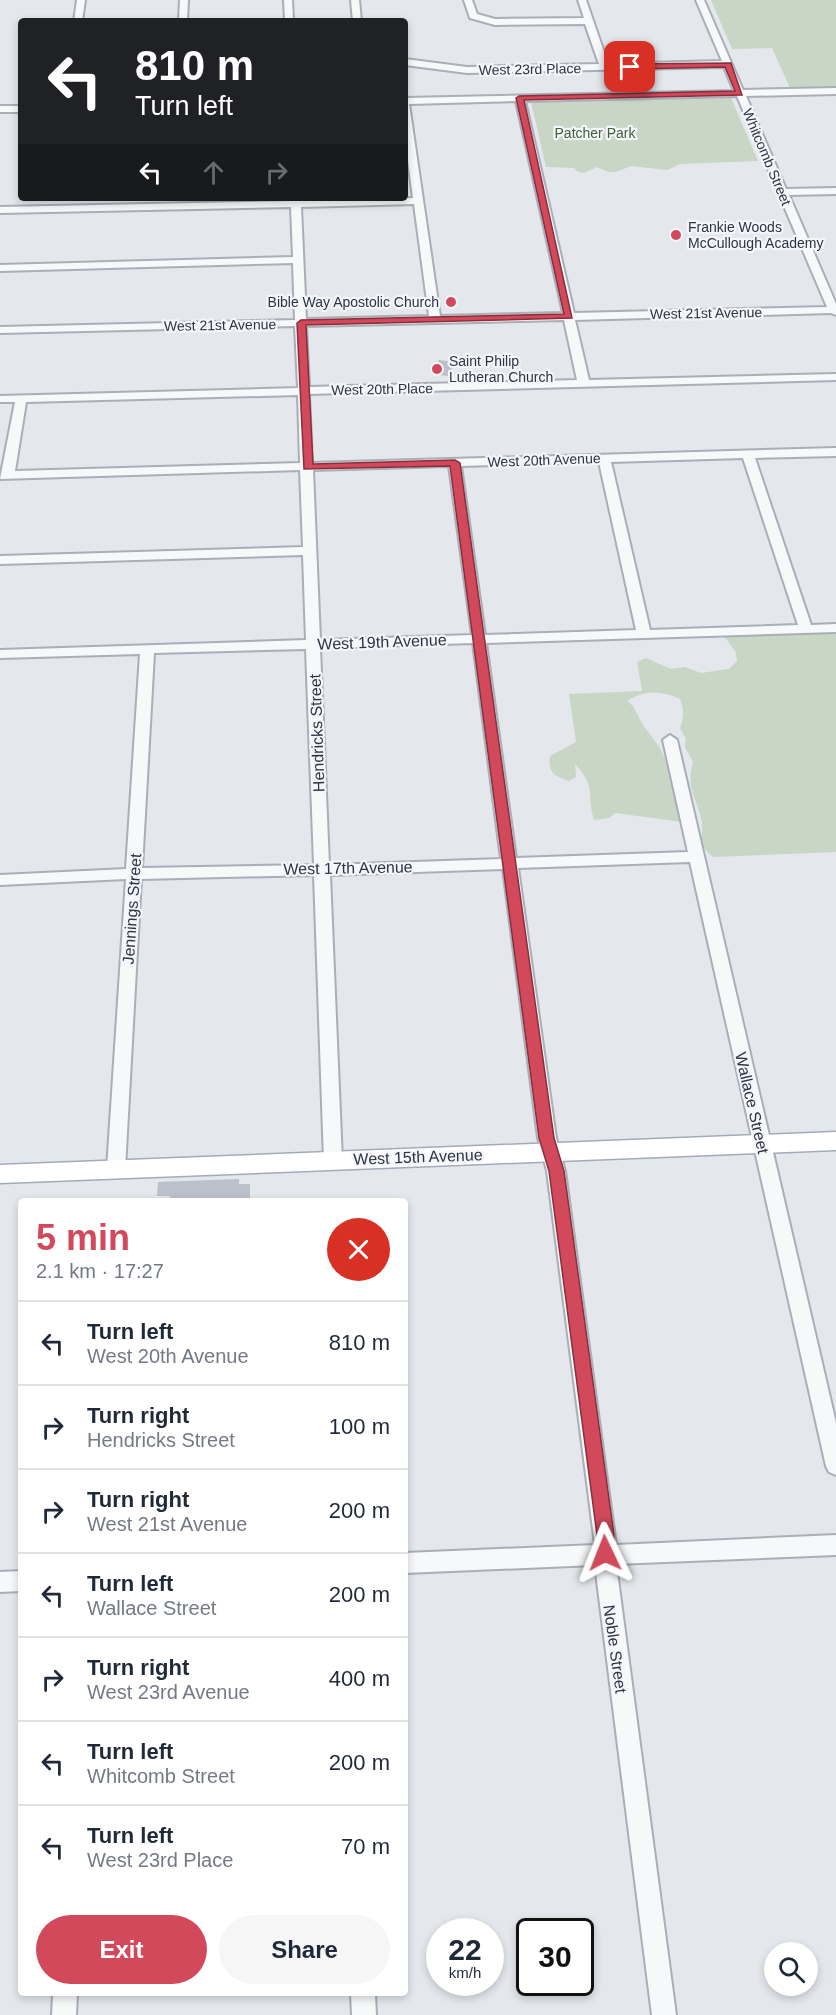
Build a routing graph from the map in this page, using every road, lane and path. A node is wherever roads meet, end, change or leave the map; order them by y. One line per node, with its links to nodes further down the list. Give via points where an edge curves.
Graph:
1 (81, 0): 8 (street)
2 (184, 0): 9 (street)
3 (288, 0): 10 (street)
4 (355, 0): 11 (street)
5 (468, 0): 12 (street, via 471,14 478,19 502,23)
6 (582, 0): 12 (street)
7 (700, 0): 14 (street, Whitcomb Street)
8 (78, 18)
9 (183, 18)
10 (289, 18)
11 (357, 18)
12 (589, 21): 15 (street)
13 (408, 62): 15 (street, West 23rd Place, via 467,70)
14 (728, 64): 15 (street, West 23rd Place); 17 (street, Whitcomb Street)
15 (604, 67)
16 (836, 91): 17 (street)
17 (740, 93): 18 (street); 24 (street, Whitcomb Street)
18 (519, 98): 19 (street); 33 (street)
19 (408, 102)
20 (0, 109): 21 (street)
21 (18, 109)
22 (408, 123): 26 (street)
23 (836, 191): 24 (street)
24 (782, 192): 32 (street, Whitcomb Street)
25 (296, 201): 26 (street); 27 (street); 30 (street, Hendricks Street)
26 (419, 201): 34 (street)
27 (174, 202): 28 (street)
28 (51, 203): 29 (street)
29 (0, 210)
30 (299, 260): 31 (street); 35 (street, Hendricks Street)
31 (0, 267)
32 (835, 311): 33 (street, West 21st Avenue)
33 (569, 316): 34 (street, West 21st Avenue); 38 (street)
34 (435, 319): 35 (street, West 21st Avenue)
35 (301, 323): 36 (street, West 21st Avenue); 39 (street, Hendricks Street)
36 (0, 330)
37 (836, 377): 38 (street, West 20th Place)
38 (585, 384): 39 (street, West 20th Place)
39 (304, 391): 41 (street, West 20th Place); 46 (street, Hendricks Street)
40 (0, 399): 41 (street, West 20th Place)
41 (21, 399): 47 (street)
42 (836, 452): 43 (street, West 20th Avenue)
43 (748, 454): 44 (street, West 20th Avenue); 50 (street)
44 (604, 459): 45 (street, West 20th Avenue); 52 (street)
45 (455, 463): 46 (street, West 20th Avenue); 53 (street, Noble Street)
46 (308, 467): 47 (street, West 20th Avenue); 48 (street, Hendricks Street)
47 (4, 475)
48 (310, 551): 49 (street); 54 (street, Hendricks Street)
49 (0, 560)
50 (806, 628): 51 (street, West 19th Avenue); 52 (street, West 19th Avenue)
51 (836, 628)
52 (644, 634): 53 (street, West 19th Avenue)
53 (478, 639): 54 (street, West 19th Avenue); 59 (street, Noble Street)
54 (314, 644): 55 (street, West 19th Avenue); 60 (street, Hendricks Street)
55 (147, 649): 56 (street, West 19th Avenue); 61 (street, Jennings Street)
56 (0, 654)
57 (670, 740): 58 (street, Wallace Street)
58 (695, 857): 59 (street, West 17th Avenue); 64 (street, Wallace Street)
59 (509, 863): 60 (street, West 17th Avenue); 65 (street, Noble Street)
60 (323, 870): 61 (street, West 17th Avenue); 66 (street, Hendricks Street)
61 (135, 874): 62 (street, West 17th Avenue); 67 (street, Jennings Street)
62 (0, 880)
63 (836, 1141): 64 (main road, West 15th Avenue)
64 (761, 1144): 65 (main road, West 15th Avenue); 69 (street, Wallace Street)
65 (551, 1152): 66 (main road, West 15th Avenue); 71 (street, Noble Street, via 606,1535)
66 (333, 1161): 67 (main road, West 15th Avenue)
67 (116, 1169): 68 (main road, West 15th Avenue)
68 (0, 1174)
69 (836, 1466)
70 (836, 1545): 71 (street)
71 (605, 1553): 72 (street); 79 (street, Noble Street)
72 (408, 1563)
73 (18, 1581): 74 (street)
74 (0, 1582)
75 (65, 1996): 77 (street)
76 (363, 1996): 78 (street)
77 (64, 2015)
78 (364, 2015)
79 (664, 2015)

